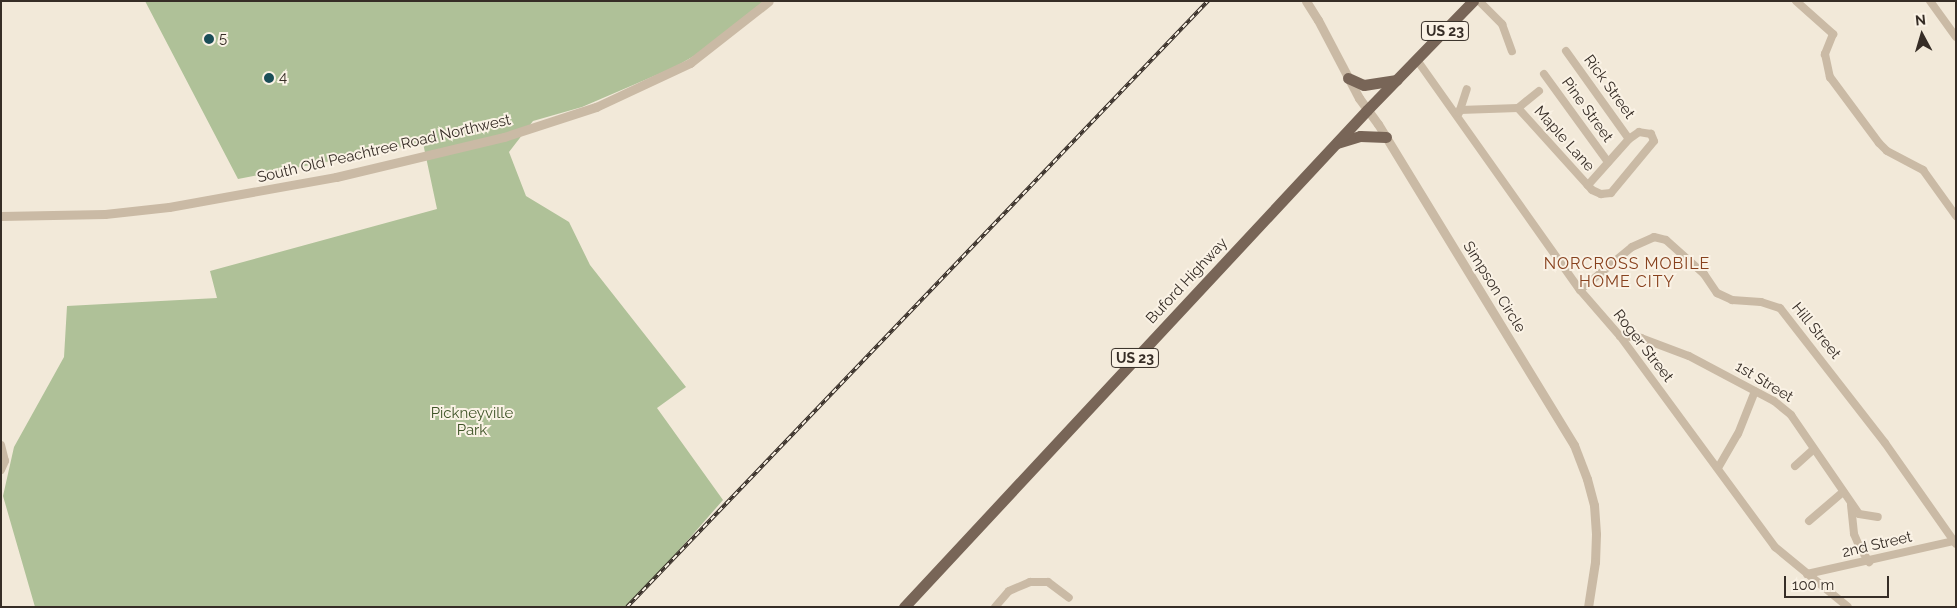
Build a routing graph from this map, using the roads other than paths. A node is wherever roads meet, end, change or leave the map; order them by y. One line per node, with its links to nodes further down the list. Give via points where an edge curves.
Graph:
1 (769, 1): 24 (street, South Old Peachtree Road Northwest, via 690,63 596,107 498,138 336,177 197,203 105,214)
2 (1306, 1): 12 (street, Simpson Circle)
3 (1473, 1): 10 (main road, Buford Highway / US 23)
4 (1480, 1): 8 (street, via 1502,24)
5 (1796, 1): 25 (street, via 1833,34 1826,54 1830,77 1879,143 1887,151 1923,170)
6 (1930, 1): 7 (street)
7 (1956, 37)
8 (1512, 51)
9 (1566, 51): 20 (street, Rick Street)
10 (1417, 60): 13 (main road, Buford Highway / US 23); 18 (street, Roger Street)
11 (1544, 74): 22 (street, Pine Street)
12 (1348, 78): 13 (main road, via 1364,85); 17 (street, Simpson Circle)
13 (1397, 80): 17 (main road, Buford Highway / US 23)
14 (1467, 89): 18 (street)
15 (1540, 91): 16 (street)
16 (1518, 108): 18 (street, Maple Lane); 23 (street, Maple Lane)
17 (1367, 110): 19 (street, Simpson Circle); 21 (main road, Buford Highway / US 23)
18 (1459, 114): 26 (street, Roger Street)
19 (1386, 137): 21 (main road, via 1360,136); 44 (street, Simpson Circle, via 1548,400 1582,464 1594,505 1596,534)
20 (1629, 139): 22 (street, Maple Lane); 23 (street, via 1639,132 1647,132 1654,141 1611,193 1601,194)
21 (1335, 144): 42 (main road, Buford Highway / US 23)
22 (1608, 162): 23 (street, Maple Lane)
23 (1588, 185)
24 (1, 216)
25 (1956, 216)
26 (1580, 290): 27 (street, Roger Street); 38 (street, Hill Street, via 1632,247 1654,237 1666,240 1704,274 1717,293 1732,300 1761,302 1780,308 1885,443)
27 (1620, 336): 28 (street, 1st Street, via 1641,338 1689,356); 32 (street, Roger Street)
28 (1755, 392): 30 (street, 1st Street, via 1774,401 1791,415); 32 (street, via 1738,434)
29 (1, 445): 33 (street, via 6,461)
30 (1814, 449): 31 (street); 34 (street, 1st Street)
31 (1795, 466)
32 (1718, 468): 40 (street, Roger Street, via 1775,547)
33 (1, 470)
34 (1844, 492): 35 (street, 1st Street); 37 (street)
35 (1850, 504): 36 (street, via 1859,514); 39 (street, via 1854,534)
36 (1878, 517)
37 (1809, 521)
38 (1955, 542): 39 (street, 2nd Street)
39 (1869, 562): 40 (street, 2nd Street)
40 (1806, 574): 45 (street, Roger Street)
41 (1069, 598): 43 (street, via 1048,582 1030,582 1009,591)
42 (904, 607)
43 (995, 607)
44 (1588, 607)
45 (1848, 607)

